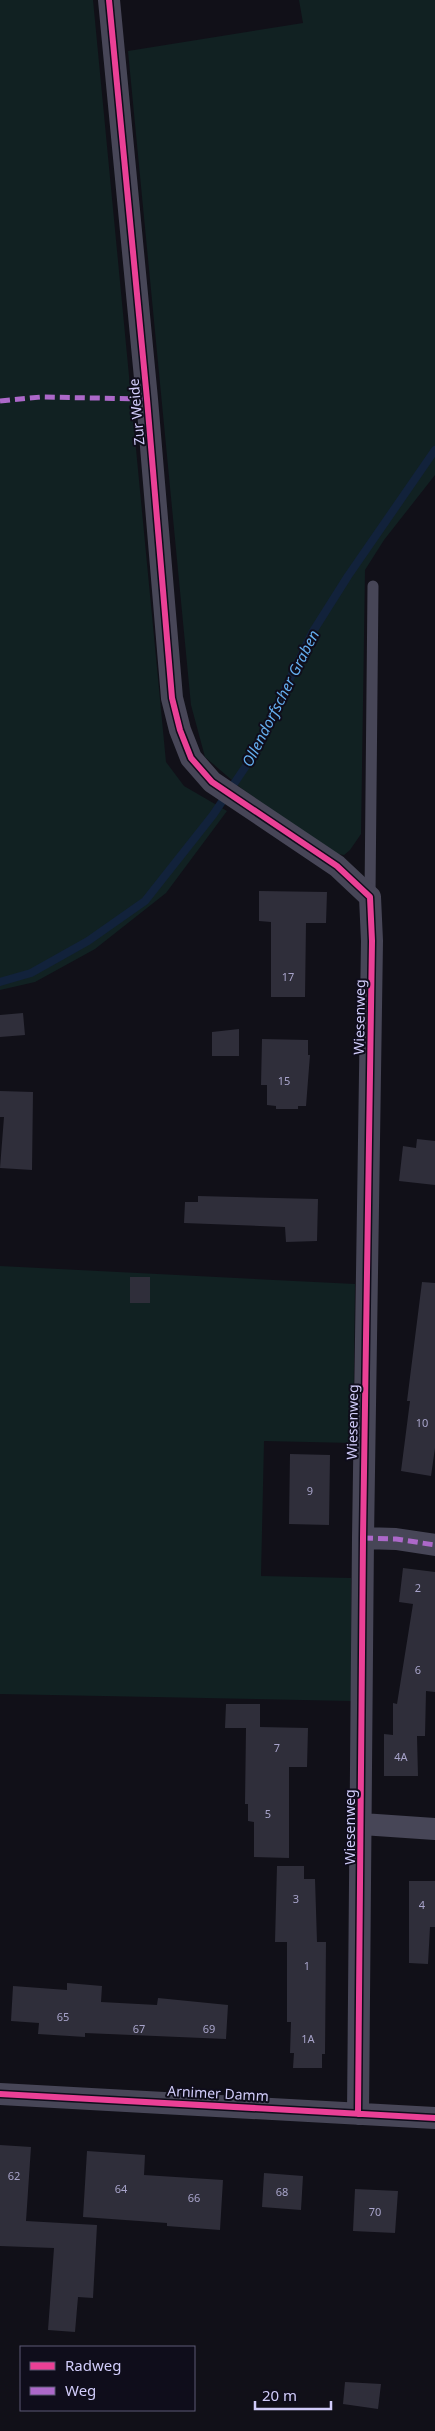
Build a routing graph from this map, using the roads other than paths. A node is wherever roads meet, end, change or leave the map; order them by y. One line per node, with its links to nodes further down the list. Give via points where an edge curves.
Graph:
1 (109, 0): 3 (street, Zur Weide, via 172,698 180,730 191,758 212,782 337,866)
2 (373, 586): 3 (lane, Wiesenweg)
3 (370, 897): 4 (street, Wiesenweg)
4 (363, 1538): 5 (street); 6 (street, Wiesenweg)
5 (435, 1545)
6 (362, 1824): 7 (street, Wiesenweg); 9 (street, Wiesenweg)
7 (435, 1829)
8 (0, 2094): 9 (street, Arnimer Damm)
9 (358, 2114): 10 (street, Arnimer Damm)
10 (435, 2118)

